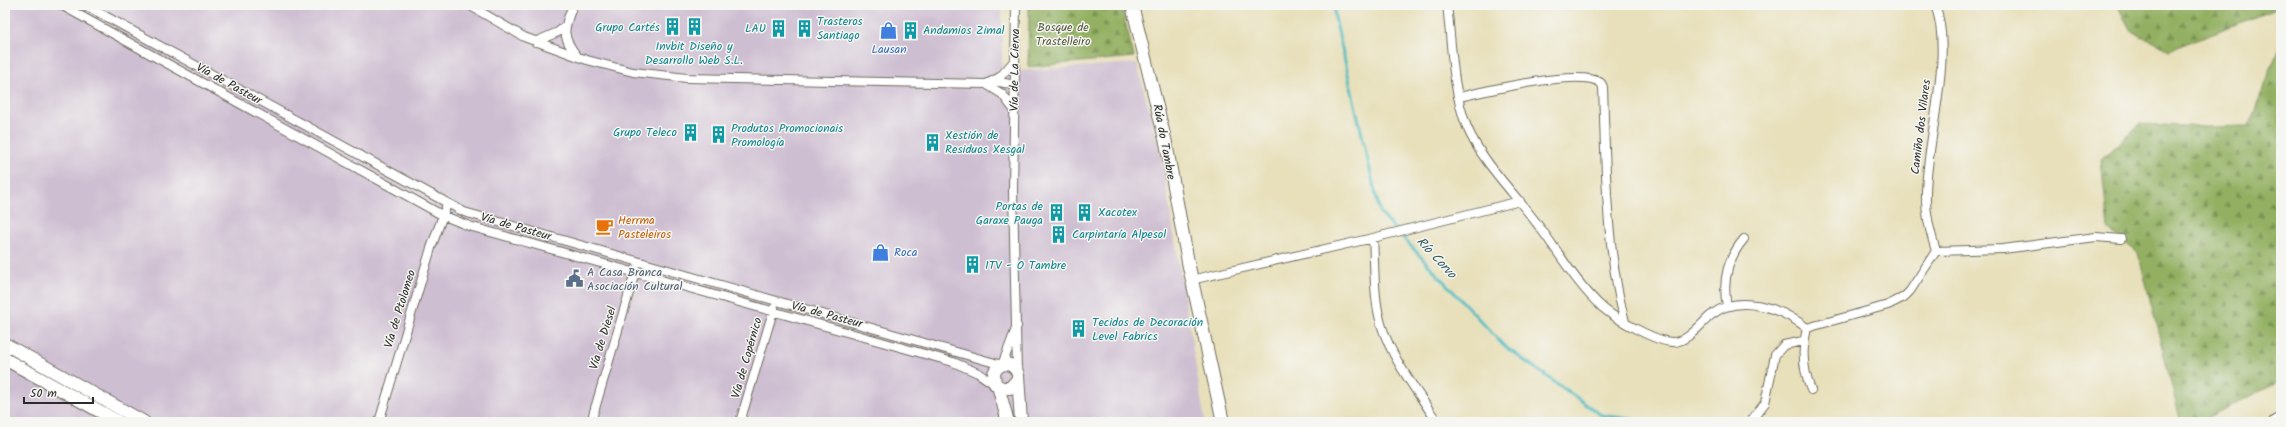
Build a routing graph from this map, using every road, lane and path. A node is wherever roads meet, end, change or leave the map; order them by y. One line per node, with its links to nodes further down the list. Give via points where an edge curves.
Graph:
1 (61, 5): 20 (street, Vía de Pasteur)
2 (85, 5): 19 (street, Vía de Pasteur)
3 (469, 5): 10 (street)
4 (573, 5): 9 (street)
5 (1016, 5): 13 (street, Vía de La Cierva)
6 (1132, 5): 27 (main road, Rúa do Tambre, via 1166,143)
7 (1447, 5): 16 (street)
8 (1935, 5): 24 (street, Camiño dos Vilares, via 1939,14 1942,49 1926,192 1927,222)
9 (562, 32): 10 (street); 11 (street, via 555,40); 12 (street)
10 (535, 42): 11 (street)
11 (556, 50): 12 (street)
12 (579, 57): 14 (street, via 633,72 687,78)
13 (1015, 59): 14 (street); 15 (street, Vía de La Cierva)
14 (994, 84): 15 (street); 17 (street)
15 (1015, 85): 17 (street, Vía de La Cierva)
16 (1459, 97): 18 (street, via 1467,127 1484,155); 31 (street, via 1531,81 1587,79 1602,83 1611,255 1616,289)
17 (1015, 111): 32 (street, Vía de La Cierva, via 1013,190)
18 (1520, 201): 21 (street); 31 (street, via 1562,261 1586,289 1603,308)
19 (447, 204): 20 (street, Vía de Ptolomeo); 25 (street, Vía de Pasteur, via 478,217)
20 (442, 215): 26 (street, Vía de Pasteur, via 469,226); 44 (street, Vía de Ptolomeo)
21 (1373, 238): 27 (street); 50 (street, via 1381,326 1389,346)
22 (1744, 239): 29 (street, via 1730,259 1724,284)
23 (2121, 239): 24 (street, via 2096,237 2003,249)
24 (1936, 251): 33 (street, via 1904,297)
25 (638, 261): 26 (street, Vía de Diesel); 28 (street, Vía de Pasteur)
26 (635, 274): 30 (street, Vía de Pasteur); 45 (street, Vía de Diesel)
27 (1191, 280): 49 (main road, Rúa do Tambre)
28 (776, 301): 30 (street, Vía de Copérnico); 37 (street, Vía de Pasteur)
29 (1727, 306): 31 (street, via 1711,315 1680,341 1666,341); 33 (street, via 1772,308)
30 (773, 312): 39 (street, Vía de Pasteur, via 953,362 988,378); 46 (street, Vía de Copérnico)
31 (1625, 322)
32 (1017, 326): 37 (street, Vía de La Cierva); 38 (street, Vía de La Cierva)
33 (1807, 328): 34 (street)
34 (1803, 340): 40 (street, via 1804,369); 51 (street, via 1784,345 1775,355 1765,403)
35 (5, 344): 43 (main road)
36 (5, 359): 42 (main road)
37 (1002, 365): 38 (main road, via 1012,366); 39 (main road, via 995,369 993,376)
38 (1017, 375): 39 (main road, via 1010,388); 48 (main road, Vía de La Cierva)
39 (998, 386): 47 (main road)
40 (1811, 390)
41 (2281, 420): 52 (main road)
42 (119, 422)
43 (144, 422)
44 (379, 422)
45 (591, 422)
46 (740, 422)
47 (1008, 422)
48 (1020, 422)
49 (1223, 422)
50 (1437, 422)
51 (1750, 422)
52 (2275, 422)

